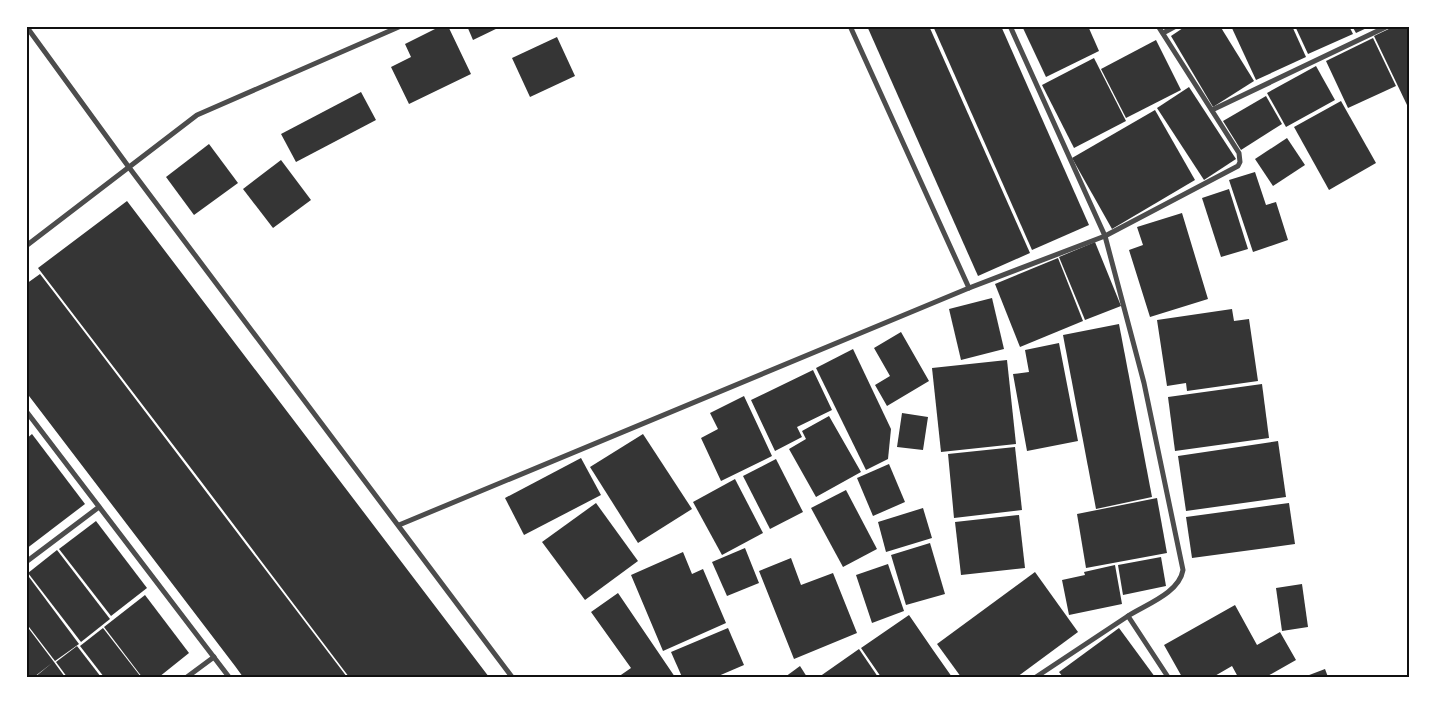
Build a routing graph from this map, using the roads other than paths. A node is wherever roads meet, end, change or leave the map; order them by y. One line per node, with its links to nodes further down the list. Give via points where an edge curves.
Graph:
1 (26, 26): 10 (street)
2 (401, 26): 10 (street, via 197,115)
3 (850, 26): 13 (street)
4 (1010, 26): 11 (street)
5 (1158, 26): 8 (street)
6 (1176, 26): 8 (street)
7 (1388, 26): 9 (street)
8 (1163, 33): 9 (street)
9 (1212, 110): 11 (street, via 1239,154 1238,166)
10 (128, 166): 12 (street); 16 (street)
11 (1105, 236): 13 (street); 18 (street, via 1144,382 1183,570 1176,586)
12 (26, 246)
13 (969, 288): 16 (street)
14 (26, 411): 15 (street)
15 (99, 506): 17 (street); 19 (street)
16 (398, 525): 22 (street)
17 (26, 562)
18 (1128, 616): 23 (street); 24 (street)
19 (214, 656): 20 (street); 21 (street)
20 (187, 677)
21 (229, 677)
22 (512, 677)
23 (1036, 677)
24 (1168, 677)

